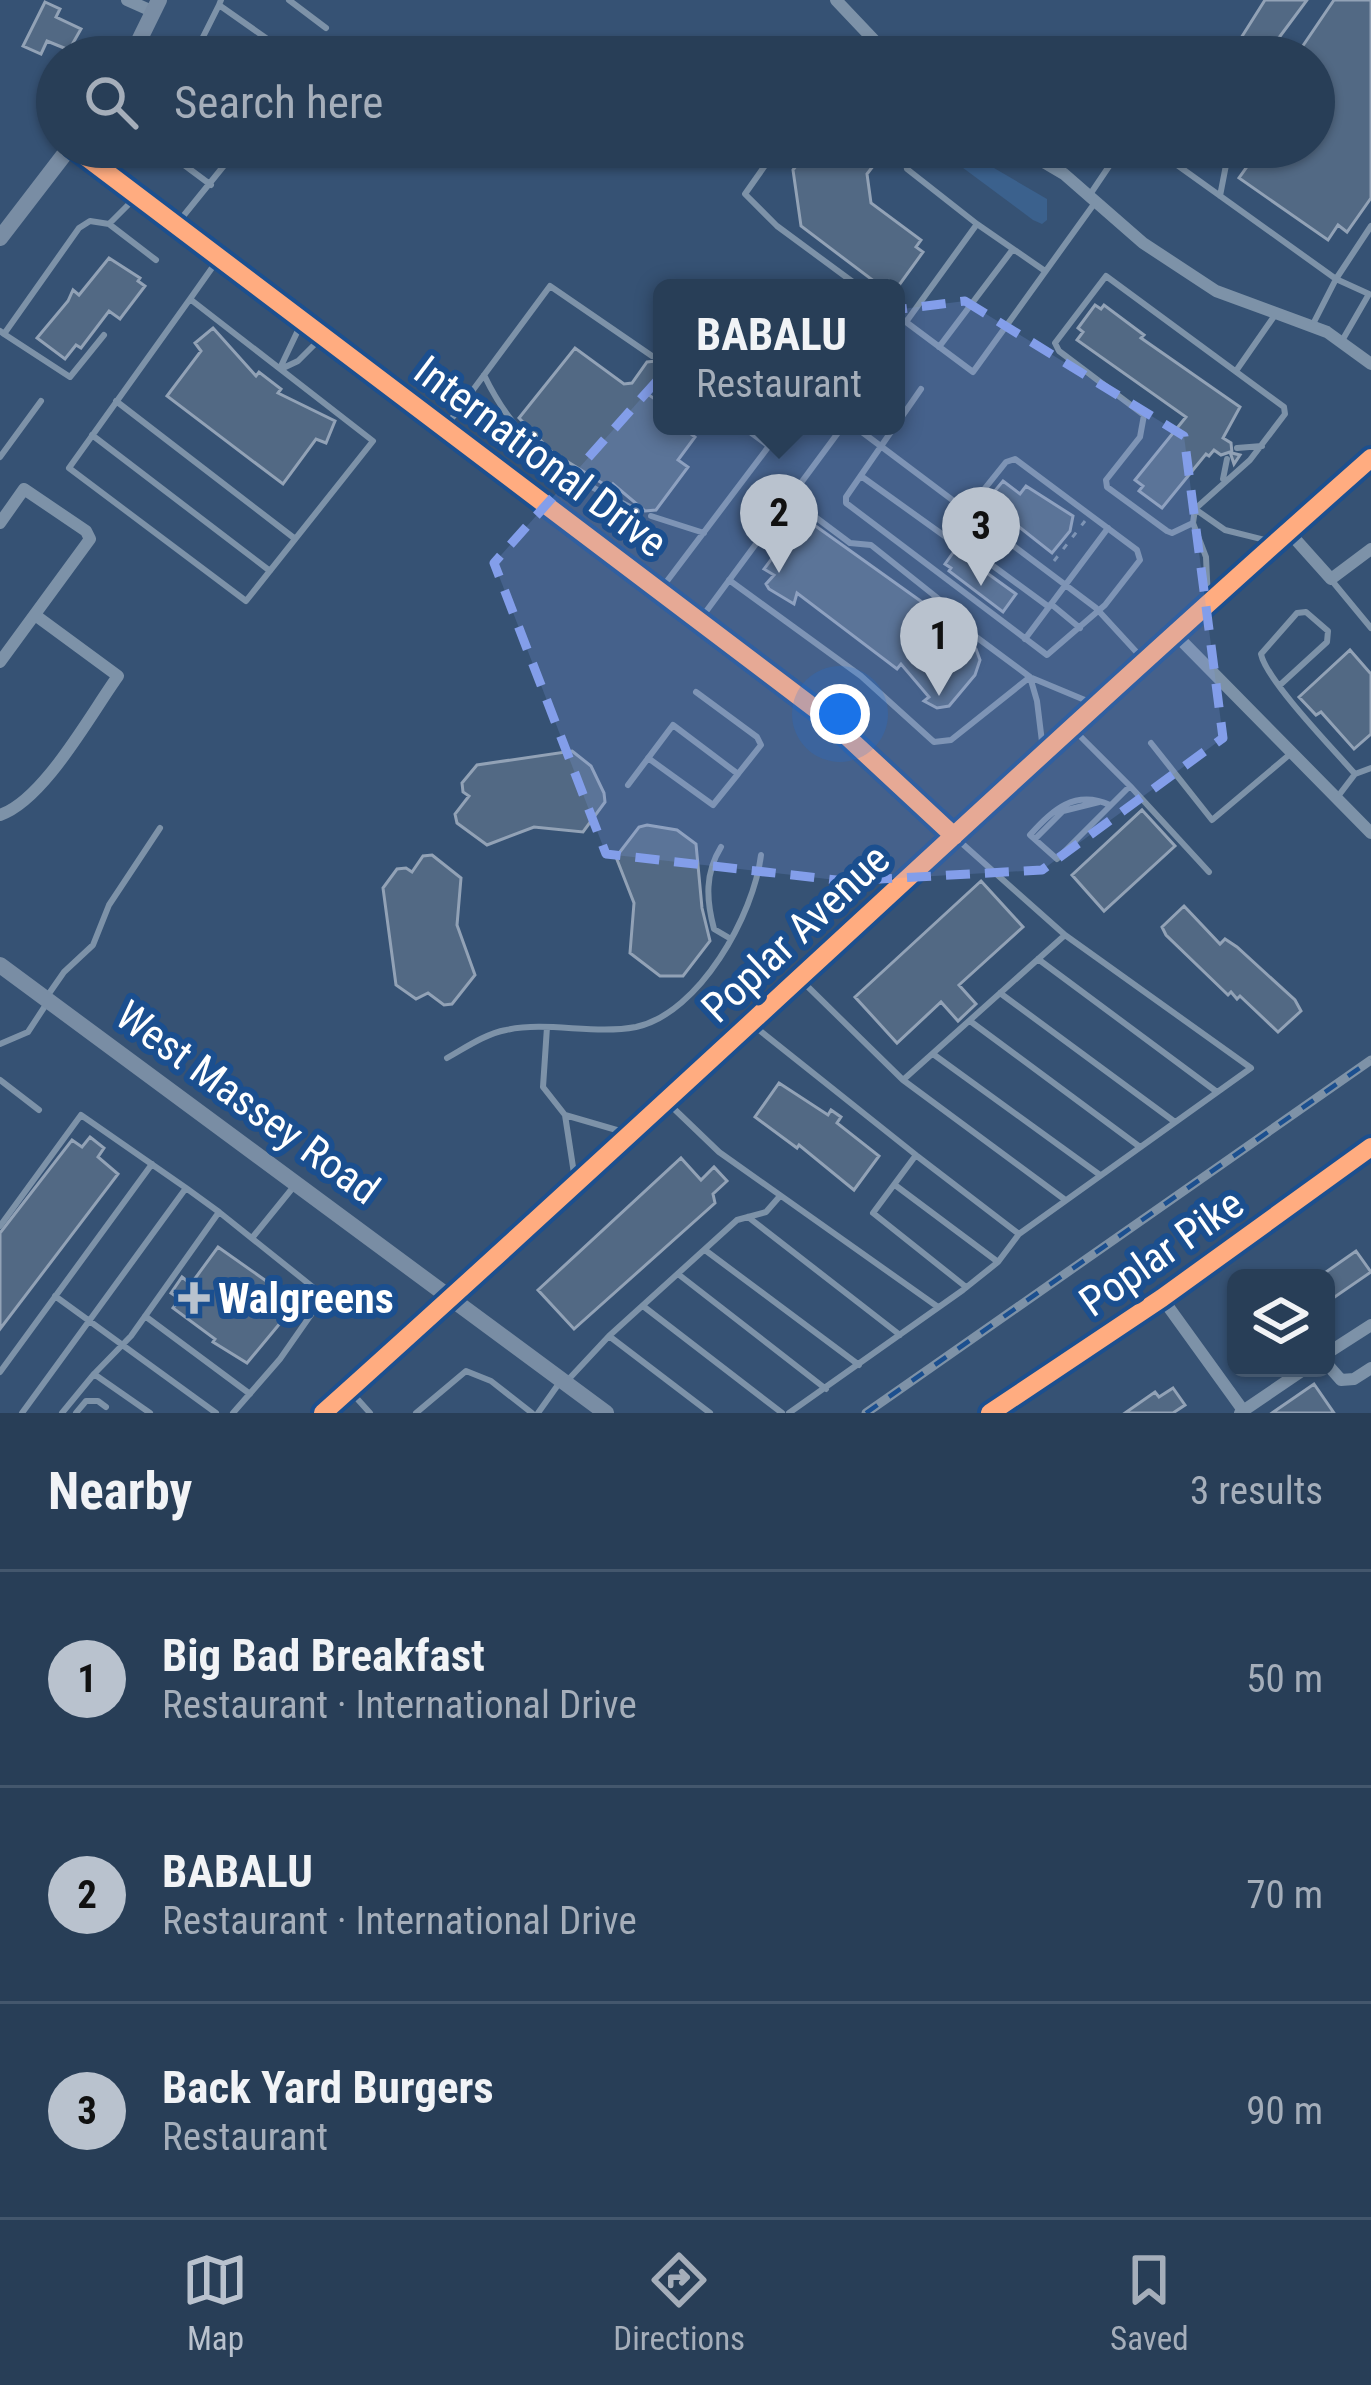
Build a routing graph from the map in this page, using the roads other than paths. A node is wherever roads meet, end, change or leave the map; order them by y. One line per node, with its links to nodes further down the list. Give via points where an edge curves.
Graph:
1 (127, 0): 5 (street)
2 (289, 0): 6 (lane)
3 (836, 0): 7 (street)
4 (220, 2): 9 (lane); 10 (lane)
5 (157, 6): 8 (street)
6 (326, 28)
7 (868, 34)
8 (142, 36)
9 (203, 36)
10 (265, 36)
11 (55, 168): 29 (street)
12 (100, 168): 22 (street, International Drive)
13 (188, 168): 21 (lane)
14 (224, 168): 21 (lane)
15 (763, 168): 34 (lane, via 745,194)
16 (907, 168): 27 (lane)
17 (1054, 168): 24 (street)
18 (1110, 168): 24 (lane)
19 (1181, 168): 23 (lane)
20 (1225, 168): 23 (lane)
21 (211, 185): 26 (lane)
22 (137, 196): 25 (lane); 26 (street, International Drive)
23 (1220, 196): 35 (lane)
24 (1093, 199): 33 (lane); 38 (street, via 1216,291)
25 (109, 224): 32 (lane); 42 (lane, via 80,228)
26 (176, 224): 31 (street, International Drive)
27 (977, 224): 30 (lane); 40 (lane)
28 (1371, 226): 35 (lane)
29 (0, 238)
30 (1013, 249): 33 (lane); 46 (lane)
31 (219, 257): 37 (lane); 39 (street, International Drive)
32 (156, 260)
33 (1045, 271): 46 (lane, via 973,372)
34 (849, 279)
35 (1336, 279): 36 (lane); 41 (lane)
36 (1370, 292): 45 (lane)
37 (190, 299): 49 (lane); 54 (lane)
38 (1277, 312): 41 (street); 50 (lane)
39 (302, 321): 44 (street, International Drive); 49 (lane)
40 (906, 322): 46 (lane)
41 (1312, 326): 45 (street)
42 (2, 333): 43 (lane, via 70,377)
43 (104, 335)
44 (323, 336): 49 (lane); 56 (street, International Drive)
45 (1342, 343): 48 (street)
46 (939, 347)
47 (652, 356): 51 (lane, via 550,286)
48 (1371, 364)
49 (281, 369): 83 (lane, via 373,441)
50 (1236, 371): 64 (lane, via 1284,407); 78 (lane, via 1106,276 1055,343 1144,415 1140,437 1107,487 1167,531)
51 (484, 375): 56 (lane); 74 (lane, via 527,441)
52 (921, 389): 55 (lane)
53 (41, 400): 67 (lane)
54 (116, 401): 57 (lane); 83 (lane)
55 (905, 412)
56 (445, 428): 89 (street, International Drive)
57 (92, 435): 85 (lane); 85 (lane, via 69,468 246,601)
58 (754, 435): 63 (lane)
59 (777, 435): 63 (lane)
60 (836, 435): 72 (lane)
61 (866, 435): 65 (lane)
62 (890, 435): 65 (lane)
63 (769, 446): 80 (lane)
64 (1262, 446): 66 (lane); 71 (lane)
65 (882, 447): 70 (lane); 75 (lane)
66 (1237, 448)
67 (0, 457)
68 (1371, 458): 82 (main road, Poplar Avenue)
69 (1227, 459): 71 (lane)
70 (861, 476): 81 (lane, via 940,535); 98 (lane, via 846,497 849,508)
71 (1223, 482): 73 (lane)
72 (790, 498): 87 (lane); 101 (lane, via 850,543 871,545)
73 (1196, 509): 78 (lane); 82 (lane, via 1226,530)
74 (638, 511)
75 (968, 512): 79 (lane, via 1010,458); 81 (lane); 88 (lane)
76 (651, 516): 80 (lane)
77 (0, 523): 93 (street, via 24,489 90,539)
78 (1193, 523): 90 (lane, via 1206,557)
79 (1108, 528): 88 (lane); 92 (lane, via 1140,560)
80 (704, 533): 89 (lane)
81 (951, 535): 91 (lane)
82 (1282, 537): 86 (street); 90 (main road, Poplar Avenue)
83 (296, 539): 85 (lane)
84 (1371, 549): 86 (street)
85 (269, 571)
86 (1331, 578): 96 (lane)
87 (729, 580): 94 (lane); 101 (lane, via 861,676 934,742 951,740)
88 (1066, 586): 91 (lane); 92 (lane)
89 (660, 591): 94 (street, International Drive)
90 (1208, 604): 97 (main road, Poplar Avenue)
91 (1050, 605): 95 (lane); 98 (lane)
92 (1099, 611): 95 (lane); 99 (lane)
93 (35, 615): 100 (street); 117 (street, via 118,676 49,772 17,809)
94 (699, 621): 120 (street, International Drive, via 826,717)
95 (1080, 628): 98 (lane, via 1049,655)
96 (1371, 628)
97 (1173, 632): 99 (main road, Poplar Avenue); 108 (street)
98 (1025, 639)
99 (1143, 660): 104 (main road, Poplar Avenue)
100 (0, 662)
101 (1030, 677): 104 (lane); 107 (lane)
102 (1280, 685): 102 (lane, via 1261,654 1306,612 1328,632 1327,642); 112 (lane)
103 (696, 692): 111 (lane, via 760,739)
104 (1096, 704): 105 (main road, Poplar Avenue)
105 (1071, 727): 107 (main road, Poplar Avenue); 114 (lane)
106 (1151, 743): 108 (lane, via 1212,820)
107 (1043, 753): 120 (main road, Poplar Avenue)
108 (1292, 753): 115 (street)
109 (648, 758): 111 (lane, via 713,805); 111 (lane, via 673,725); 113 (lane)
110 (1371, 768): 112 (lane)
111 (738, 774)
112 (1355, 774): 115 (lane)
113 (628, 785)
114 (1130, 786): 116 (lane); 123 (lane)
115 (1337, 798): 119 (street)
116 (1106, 803): 116 (lane, via 1057,859 1030,835 1070,800)
117 (0, 815)
118 (160, 828): 130 (lane, via 117,891 93,945)
119 (1371, 833)
120 (954, 836): 124 (lane); 128 (main road, Poplar Avenue)
121 (721, 848): 125 (lane, via 709,866 708,890 714,929)
122 (761, 855): 125 (lane, via 758,884)
123 (1209, 872)
124 (1065, 935): 126 (lane); 139 (lane, via 1251,1068)
125 (731, 939): 133 (lane, via 667,1013 639,1026)
126 (1038, 959): 129 (lane); 139 (lane)
127 (0, 964): 130 (street, West Massey Road)
128 (799, 979): 132 (main road, Poplar Avenue); 137 (lane)
129 (1000, 993): 131 (lane); 143 (lane)
130 (48, 999): 134 (lane, via 28,1032); 150 (street, West Massey Road)
131 (970, 1021): 135 (lane); 145 (lane)
132 (751, 1023): 140 (main road, Poplar Avenue); 147 (lane)
133 (547, 1027): 136 (lane, via 505,1030); 142 (lane, via 543,1087)
134 (0, 1044)
135 (933, 1054): 137 (lane); 149 (lane)
136 (447, 1058)
137 (903, 1080): 155 (lane)
138 (0, 1081): 141 (lane)
139 (1217, 1092): 143 (lane)
140 (666, 1102): 144 (main road, Poplar Avenue); 154 (lane)
141 (38, 1110)
142 (565, 1115): 144 (lane); 152 (lane)
143 (1174, 1122): 145 (lane)
144 (631, 1134): 152 (main road, Poplar Avenue)
145 (1140, 1147): 149 (lane)
146 (1371, 1147): 166 (street, Poplar Pike)
147 (916, 1155): 151 (lane); 159 (lane)
148 (152, 1164): 153 (lane); 158 (lane, via 81,1115); 165 (lane)
149 (1101, 1175): 155 (lane)
150 (298, 1182): 160 (lane); 167 (street, West Massey Road)
151 (894, 1184): 162 (lane); 164 (lane, via 873,1213)
152 (576, 1185): 167 (main road, Poplar Avenue)
153 (186, 1188): 156 (lane); 171 (lane)
154 (780, 1196): 157 (lane); 169 (lane)
155 (1065, 1200): 159 (lane)
156 (219, 1212): 160 (lane); 170 (lane)
157 (748, 1217): 161 (lane); 173 (lane)
158 (0, 1226)
159 (1018, 1234): 162 (lane)
160 (252, 1238): 186 (lane, via 324,1296)
161 (705, 1250): 163 (lane); 177 (lane)
162 (998, 1262): 164 (lane)
163 (678, 1274): 168 (lane); 184 (lane)
164 (966, 1287): 169 (lane)
165 (55, 1295): 171 (lane); 179 (lane)
166 (1162, 1298): 188 (street); 202 (street, Poplar Pike)
167 (452, 1300): 183 (street, West Massey Road); 185 (main road, Poplar Avenue)
168 (643, 1306): 174 (lane); 201 (lane)
169 (938, 1306): 173 (lane)
170 (145, 1316): 175 (lane); 186 (lane)
171 (88, 1320): 175 (lane); 189 (lane)
172 (1371, 1325): 176 (street)
173 (900, 1335): 177 (lane)
174 (609, 1336): 183 (lane); 200 (lane)
175 (122, 1345): 181 (lane); 193 (lane)
176 (1335, 1348)
177 (859, 1365): 184 (lane)
178 (1371, 1368): 180 (street, via 1354,1379)
179 (0, 1372)
180 (1335, 1373)
181 (94, 1374): 190 (lane); 192 (lane)
182 (1293, 1377): 188 (street)
183 (563, 1382): 198 (lane); 199 (street, West Massey Road)
184 (826, 1389): 201 (lane)
185 (349, 1390): 195 (main road, Poplar Avenue); 196 (lane)
186 (250, 1394): 194 (lane)
187 (106, 1407): 191 (lane, via 92,1400)
188 (1243, 1412)
189 (22, 1413)
190 (62, 1413)
191 (76, 1413)
192 (150, 1413)
193 (216, 1413)
194 (233, 1413)
195 (323, 1413)
196 (370, 1413)
197 (416, 1413): 198 (lane, via 466,1371)
198 (535, 1413)
199 (606, 1413)
200 (710, 1413)
201 (785, 1413)
202 (990, 1413)

